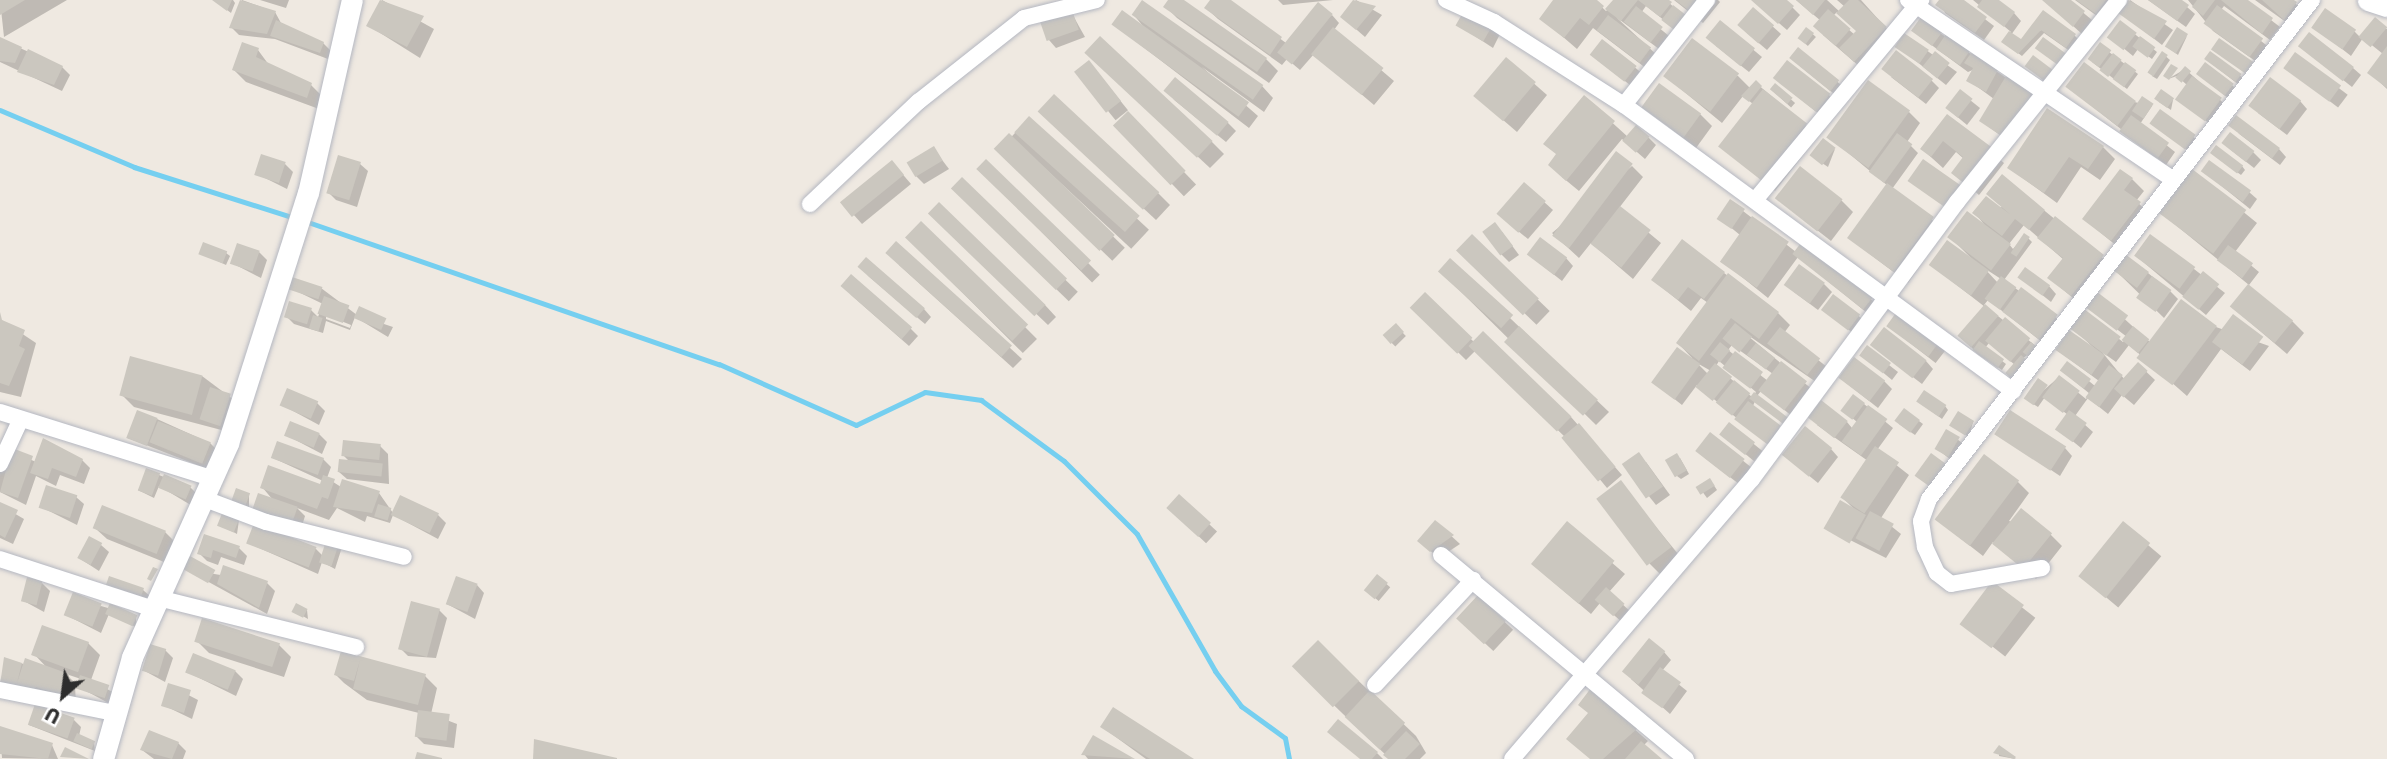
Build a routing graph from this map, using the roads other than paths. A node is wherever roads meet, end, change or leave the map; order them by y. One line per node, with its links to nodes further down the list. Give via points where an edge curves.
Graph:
1 (352, 0): 20 (street, via 308,193)
2 (1097, 0): 14 (street, via 1024,18 918,102)
3 (1446, 0): 11 (street, via 1494,23)
4 (1707, 0): 11 (street)
5 (2119, 0): 10 (street)
6 (2312, 0): 12 (street)
7 (2368, 0): 9 (street)
8 (1915, 2): 10 (street); 13 (street)
9 (2387, 6)
10 (2046, 94): 12 (street); 15 (street)
11 (1624, 104): 13 (street)
12 (2172, 179): 16 (street)
13 (1756, 199): 15 (street)
14 (810, 204)
15 (1886, 296): 16 (street); 28 (street, via 1752,479)
16 (2013, 391): 24 (street, via 1929,499 1921,522 1937,573 1951,584)
17 (0, 412): 18 (street)
18 (20, 421): 19 (street); 20 (street)
19 (0, 464)
20 (210, 489): 22 (street, via 266,522); 26 (street)
21 (1441, 555): 25 (street)
22 (404, 557)
23 (0, 559): 26 (street)
24 (2042, 568)
25 (1473, 580): 28 (street); 29 (street)
26 (156, 603): 27 (street); 31 (street)
27 (356, 647)
28 (1584, 676): 33 (street); 34 (street)
29 (1375, 685)
30 (0, 690): 31 (street)
31 (114, 713): 32 (street)
32 (103, 759)
33 (1513, 759)
34 (1686, 759)

